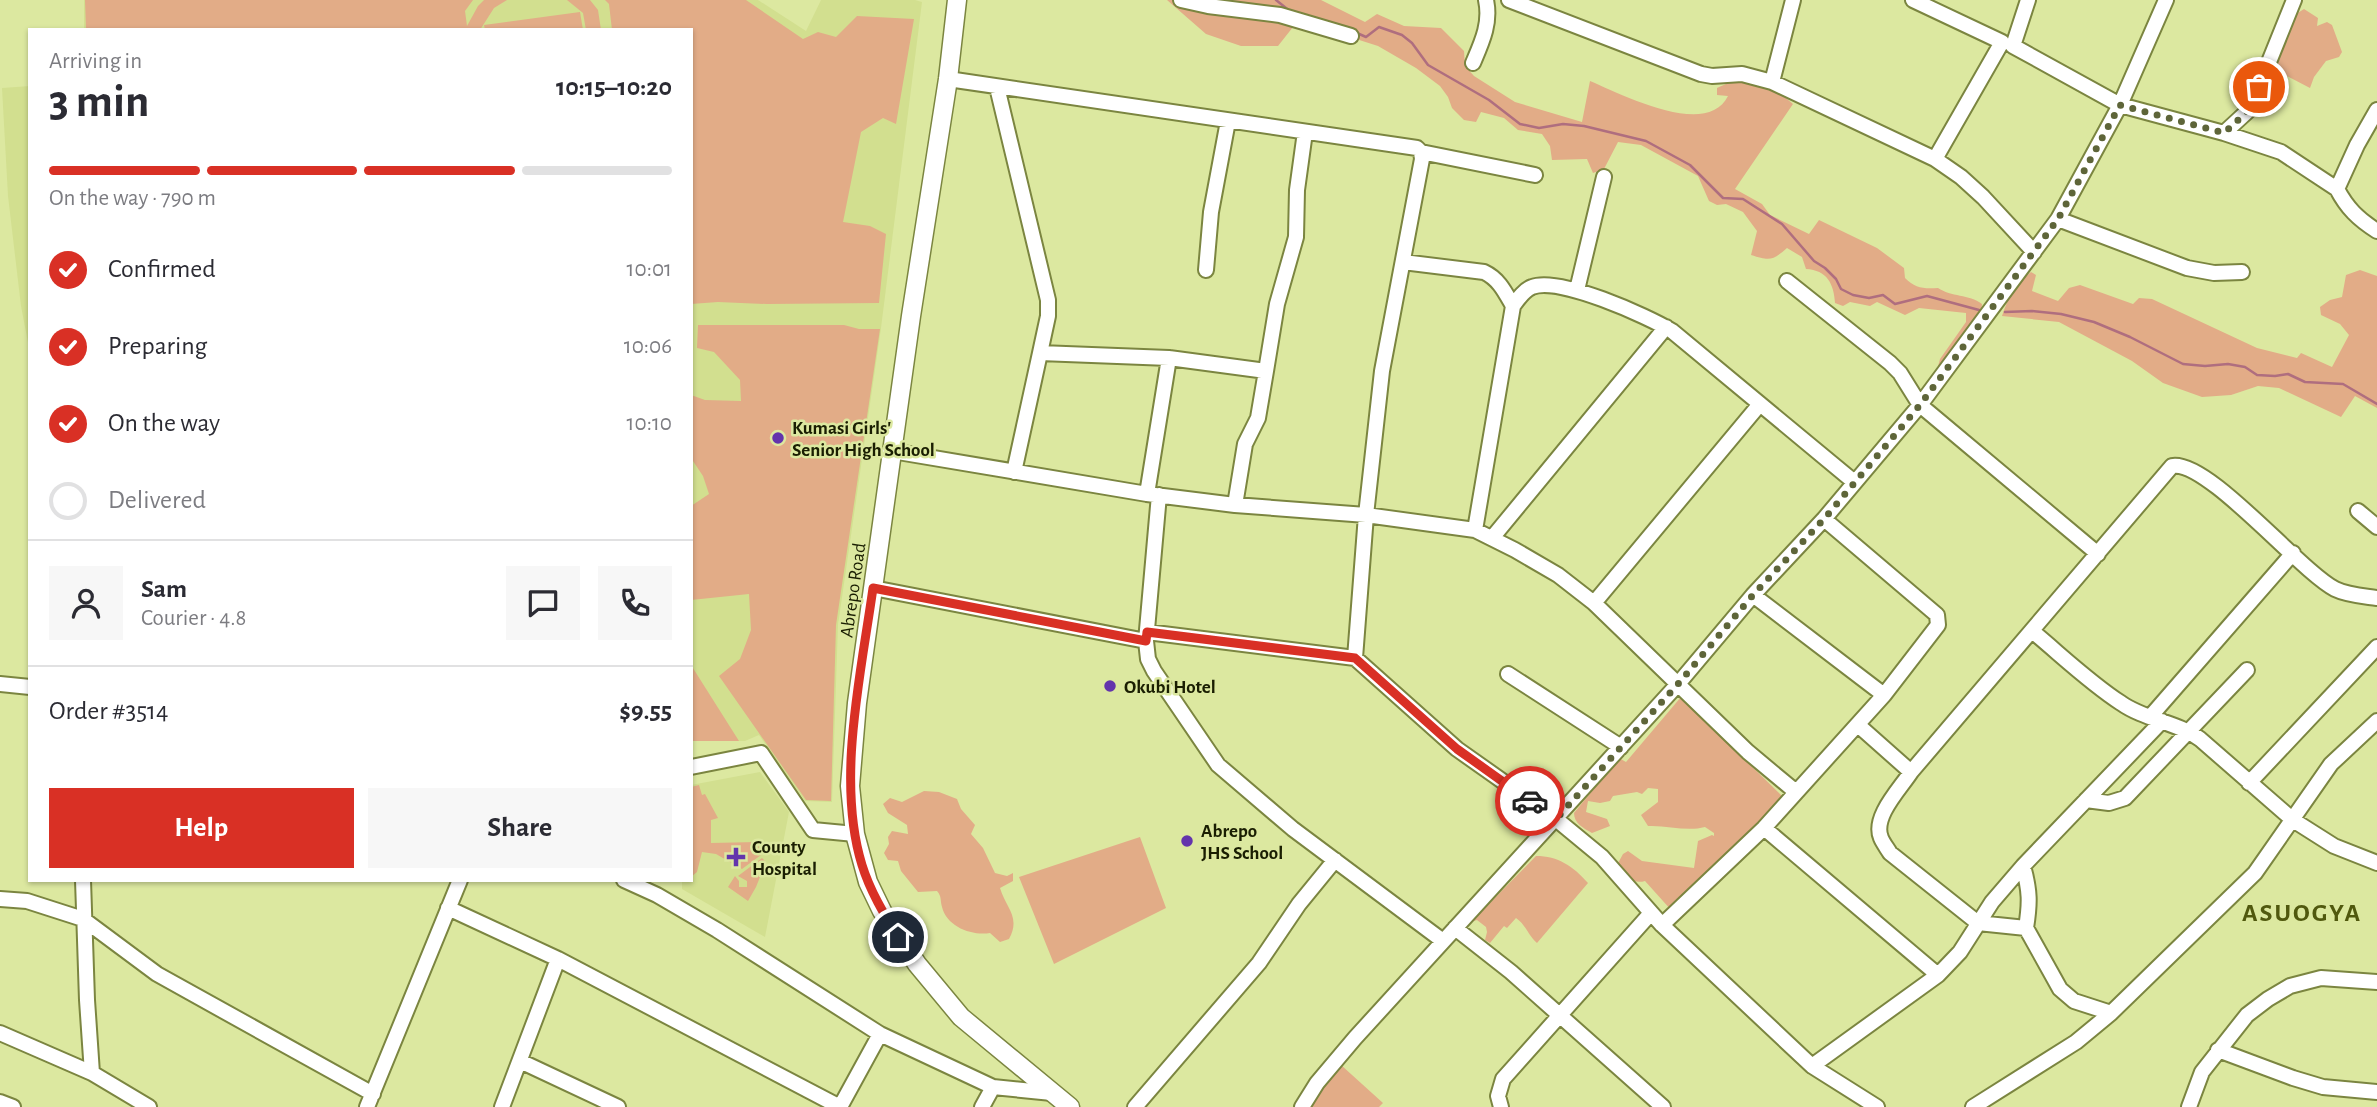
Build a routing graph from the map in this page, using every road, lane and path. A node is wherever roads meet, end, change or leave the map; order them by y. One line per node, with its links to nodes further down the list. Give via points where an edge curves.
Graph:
1 (1181, 0): 10 (street, via 1280,15)
2 (1486, 0): 12 (street, via 1488,21)
3 (1509, 0): 14 (street, via 1701,74 1742,74)
4 (1793, 0): 14 (street)
5 (1913, 0): 11 (street)
6 (2028, 0): 11 (street)
7 (2166, 0): 16 (street)
8 (2294, 0): 20 (street, via 2250,109)
9 (955, 1): 13 (main road, Abrepo Road)
10 (1351, 36)
11 (2008, 44): 16 (street); 22 (street)
12 (1473, 63)
13 (948, 79): 15 (street); 41 (main road, Abrepo Road)
14 (1772, 82): 22 (street)
15 (997, 87): 18 (street); 36 (street, via 1048,300)
16 (2120, 105): 20 (street); 26 (street)
17 (2377, 110): 25 (street)
18 (1228, 121): 19 (street); 30 (street, via 1210,212)
19 (1305, 132): 21 (street); 38 (street, via 1296,237 1277,304)
20 (2224, 133): 25 (street, via 2281,152)
21 (1421, 152): 23 (street); 29 (street)
22 (1935, 159): 28 (street, via 1983,197)
23 (1535, 175)
24 (1604, 177): 33 (street)
25 (2337, 189): 27 (street, via 2360,221)
26 (2058, 219): 28 (street); 31 (street, via 2187,268 2214,273)
27 (2377, 231)
28 (2034, 252): 40 (street)
29 (1403, 261): 34 (street, via 1484,272 1493,276); 47 (street, via 1382,371)
30 (1206, 270)
31 (2242, 271)
32 (1787, 281): 40 (street, via 1890,363)
33 (1577, 290): 34 (street, via 1534,286); 35 (street)
34 (1513, 306): 50 (street)
35 (1666, 327): 39 (street); 51 (street)
36 (1040, 353): 37 (street); 42 (street)
37 (1169, 358): 38 (street); 44 (street)
38 (1266, 371): 45 (street, via 1258,418 1245,444)
39 (1760, 404): 43 (street); 57 (street)
40 (1920, 405): 43 (street); 53 (street)
41 (892, 451): 42 (street); 54 (main road, Abrepo Road)
42 (1014, 472): 44 (street)
43 (1853, 481): 48 (street)
44 (1153, 495): 45 (street); 59 (street)
45 (1235, 505): 47 (street)
46 (2358, 511): 49 (street)
47 (1366, 515): 50 (street); 61 (street)
48 (1824, 519): 55 (street); 67 (street, via 1937,615 1938,625)
49 (2377, 527)
50 (1475, 530): 51 (street)
51 (1492, 538): 57 (street, via 1558,575)
52 (2293, 553): 53 (street, via 2206,479 2178,465 2172,466); 56 (street, via 2336,590); 68 (street)
53 (2098, 554): 58 (street)
54 (873, 588): 59 (street); 81 (main road, Abrepo Road, via 852,758)
55 (1753, 595): 65 (street); 67 (street)
56 (2377, 598)
57 (1594, 603): 65 (street)
58 (2032, 631): 68 (street, via 2122,704); 74 (street)
59 (1146, 636): 61 (street); 82 (street, via 1154,671 1218,765)
60 (2377, 647): 75 (street)
61 (1355, 658): 78 (street, via 1457,749)
62 (2247, 670): 71 (street)
63 (1508, 674): 72 (street)
64 (0, 684): 66 (street)
65 (1678, 684): 72 (street); 76 (street)
66 (28, 687)
67 (1884, 695): 70 (street)
68 (2156, 719): 71 (street); 77 (street)
69 (2376, 723): 79 (street, via 2331,764)
70 (1858, 725): 74 (street); 76 (street)
71 (2190, 731): 75 (street); 77 (street, via 2125,798 2109,803)
72 (1621, 747): 78 (street)
73 (693, 767): 81 (street, via 761,752 813,830)
74 (1911, 772): 92 (street, via 1883,814 1878,828 1881,839 1890,853)
75 (2249, 783): 79 (street)
76 (1796, 792): 80 (street)
77 (2086, 800): 84 (street)
78 (1556, 819): 90 (street, via 1602,857); 94 (street)
79 (2293, 820): 83 (street, via 2334,846); 100 (street, via 2255,873)
80 (1764, 828): 93 (street); 98 (street)
81 (855, 834): 110 (main road, Abrepo Road, via 868,882 917,964 961,1017)
82 (1335, 860): 96 (street); 121 (street, via 1259,963)
83 (2377, 863)
84 (2023, 866): 92 (street); 95 (street, via 2030,896)
85 (83, 882): 91 (street)
86 (459, 882): 89 (street)
87 (628, 882): 103 (street, via 717,930)
88 (0, 899): 91 (street, via 27,901)
89 (448, 908): 97 (street); 111 (street)
90 (1651, 914): 93 (street); 101 (street)
91 (83, 919): 107 (street); 111 (street, via 157,974)
92 (1978, 923): 95 (street); 98 (street)
93 (1662, 925): 106 (street)
94 (1455, 928): 96 (street); 101 (street)
95 (2026, 928): 100 (street, via 2060,989 2074,1001)
96 (1443, 941): 122 (street, via 1317,1083)
97 (558, 959): 105 (street); 118 (street)
98 (1938, 975): 106 (street)
99 (2377, 982): 104 (street, via 2321,978 2290,986 2247,1015)
100 (2111, 1013): 125 (street, via 2076,1042)
101 (1559, 1014): 123 (street, via 1503,1079); 124 (street)
102 (0, 1033): 107 (street)
103 (880, 1034): 108 (street); 118 (street)
104 (2218, 1050): 109 (street, via 2323,1087); 126 (street, via 2202,1072)
105 (520, 1061): 116 (street); 117 (street)
106 (1812, 1066): 113 (street)
107 (92, 1073): 114 (street)
108 (993, 1087): 110 (street); 119 (street)
109 (2377, 1092)
110 (1052, 1093): 120 (main road, Abrepo Road)
111 (370, 1100)
112 (0, 1102): 115 (street)
113 (1866, 1104)
114 (139, 1105)
115 (13, 1107)
116 (502, 1107)
117 (618, 1107)
118 (840, 1107)
119 (982, 1107)
120 (1070, 1107)
121 (1135, 1107)
122 (1302, 1107)
123 (1500, 1107)
124 (1663, 1107)
125 (1973, 1107)
126 (2189, 1107)

